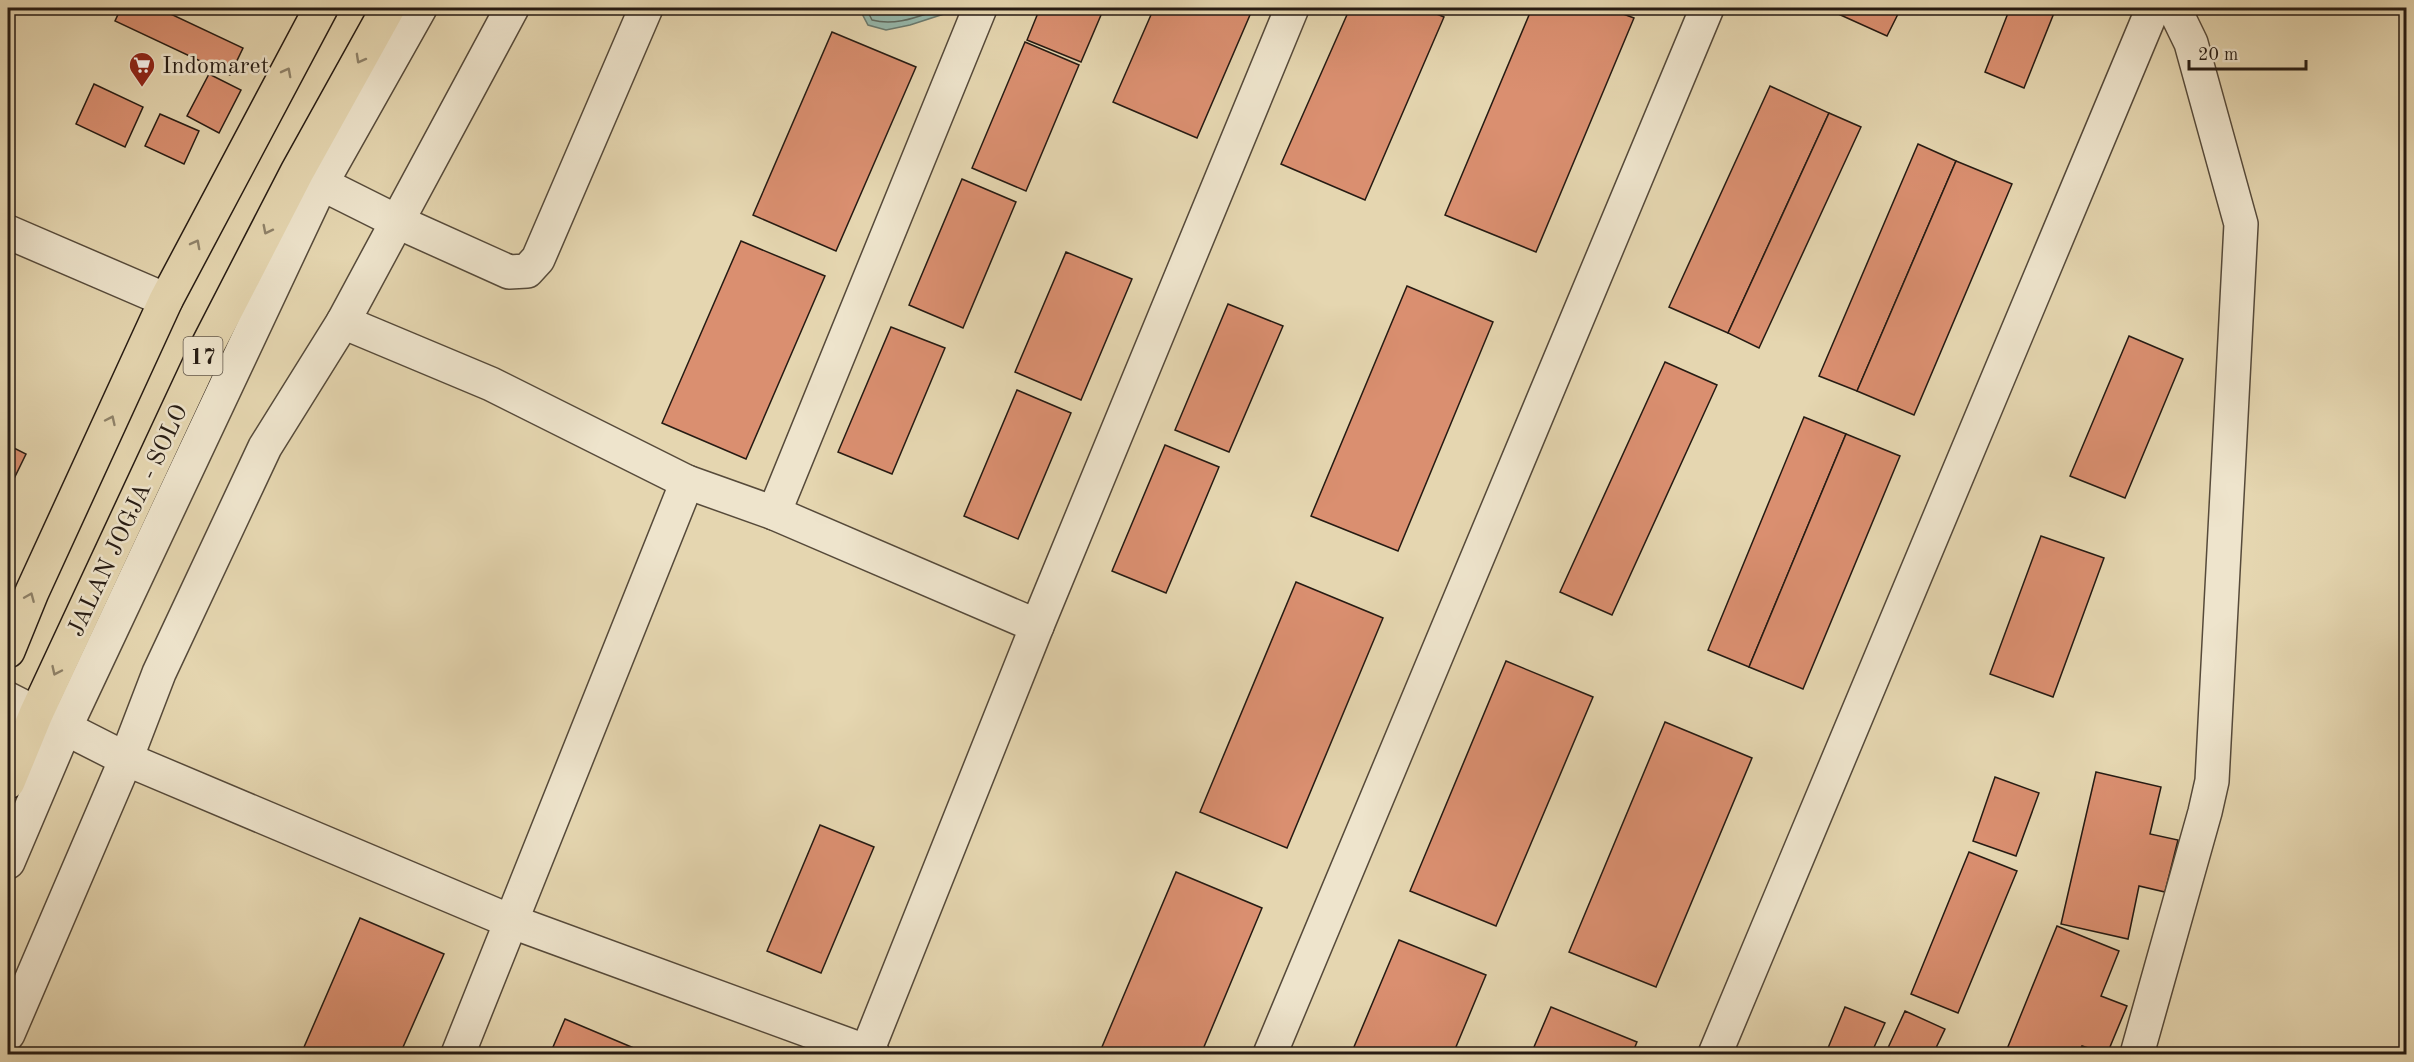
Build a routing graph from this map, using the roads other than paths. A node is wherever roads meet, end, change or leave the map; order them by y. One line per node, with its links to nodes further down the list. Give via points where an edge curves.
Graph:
1 (321, 8): 14 (highway, 17, one-way to 1)
2 (388, 8): 11 (highway, JALAN JOGJA - SOLO / 17, one-way to 11)
3 (420, 8): 11 (street)
4 (512, 8): 12 (street)
5 (646, 8): 12 (street, via 538,259 527,271 509,272)
6 (980, 8): 17 (street)
7 (1292, 8): 18 (street)
8 (1707, 8): 30 (street)
9 (2153, 8): 31 (street)
10 (2174, 8): 32 (street, via 2191,43 2241,224 2212,781)
11 (309, 178): 12 (street); 21 (highway, JALAN JOGJA - SOLO / 17, one-way to 21, via 208,345); 22 (street)
12 (398, 222): 15 (street)
13 (8, 232): 14 (street)
14 (166, 300): 19 (highway, 17, one-way to 14)
15 (342, 322): 16 (street, via 491,384); 23 (street, via 264,447 159,673)
16 (687, 482): 17 (street); 26 (street)
17 (774, 513): 18 (street)
18 (1037, 626): 29 (street)
19 (8, 651)
20 (8, 699): 21 (street)
21 (36, 714): 22 (street); 24 (highway, JALAN JOGJA - SOLO / 17)
22 (65, 728): 23 (street); 25 (street)
23 (126, 759): 26 (street); 27 (street)
24 (8, 782)
25 (8, 862)
26 (510, 921): 28 (street); 29 (street)
27 (8, 1034)
28 (458, 1054)
29 (869, 1054)
30 (1270, 1054)
31 (1715, 1054)
32 (2137, 1054)

